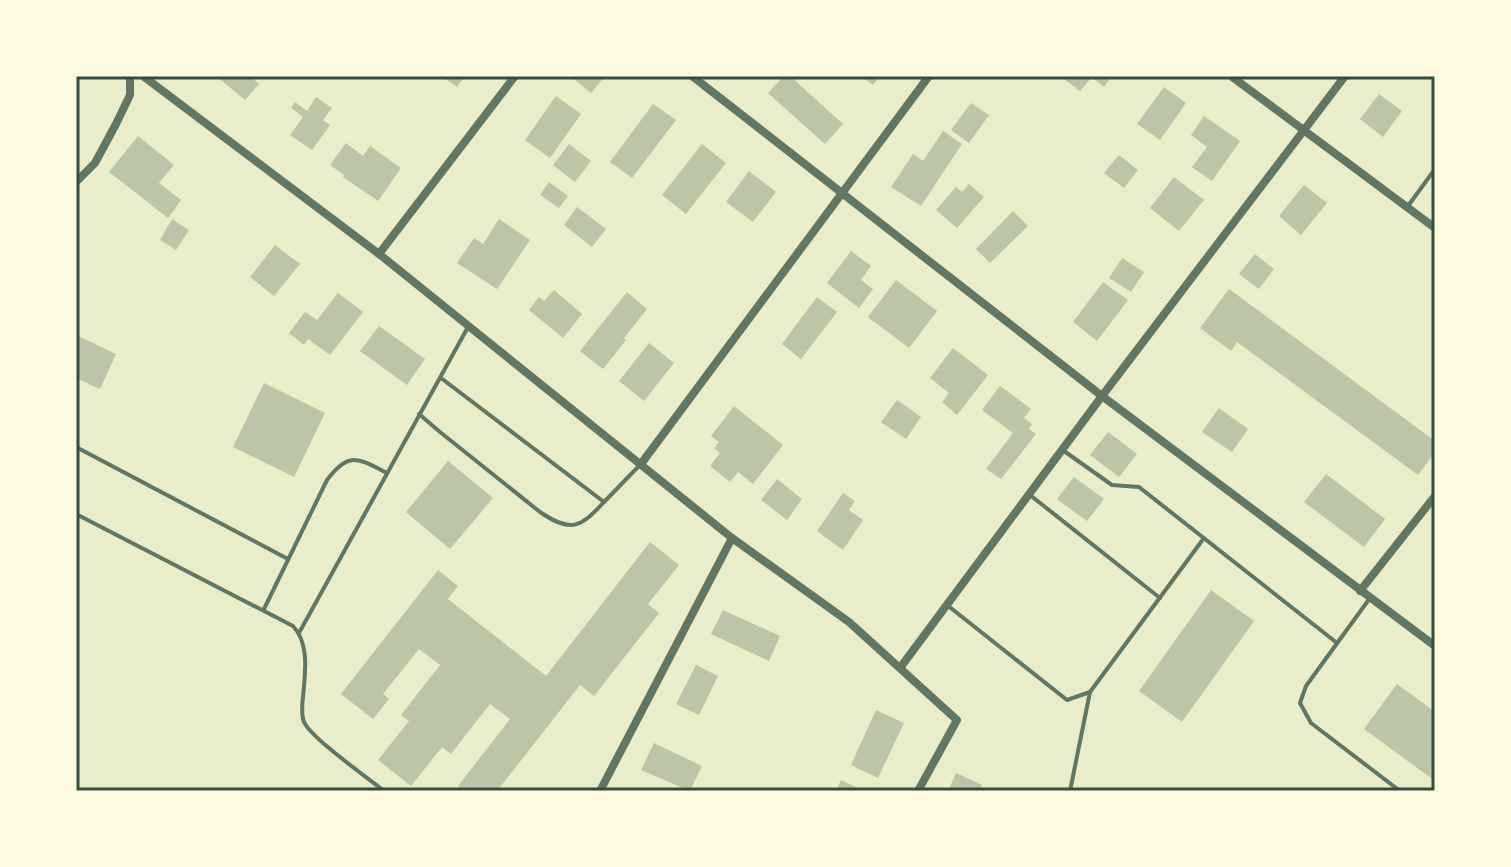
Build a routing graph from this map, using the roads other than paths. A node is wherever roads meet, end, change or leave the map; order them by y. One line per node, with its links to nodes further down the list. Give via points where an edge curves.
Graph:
1 (130, 76): 10 (street, via 130,95 116,124 95,163)
2 (143, 76): 14 (street)
3 (515, 76): 14 (street)
4 (692, 76): 11 (street)
5 (929, 76): 11 (street)
6 (1231, 76): 8 (street)
7 (1345, 76): 8 (street)
8 (1304, 131): 12 (street); 17 (street)
9 (1435, 169): 12 (lane)
10 (76, 182)
11 (842, 192): 17 (street); 21 (street)
12 (1407, 207): 13 (street)
13 (1435, 228)
14 (379, 254): 15 (street)
15 (468, 327): 16 (lane); 21 (street)
16 (440, 377): 18 (lane); 25 (lane)
17 (1102, 396): 20 (street); 30 (street)
18 (419, 414): 22 (lane); 25 (lane, via 556,522 584,522)
19 (76, 447): 29 (lane)
20 (1063, 449): 23 (street); 28 (lane, via 1112,485 1139,487)
21 (641, 464): 25 (lane); 27 (street)
22 (387, 473): 29 (lane, via 361,459 338,466); 35 (lane)
23 (1029, 495): 31 (lane); 33 (street)
24 (1435, 496): 30 (street)
25 (604, 502)
26 (76, 514): 34 (lane)
27 (732, 538): 38 (street, via 849,622); 41 (street)
28 (1204, 538): 31 (lane); 36 (lane)
29 (288, 559): 34 (lane)
30 (1360, 591): 32 (street)
31 (1160, 598): 39 (lane)
32 (1370, 598): 36 (lane); 37 (street)
33 (947, 605): 38 (street); 39 (lane, via 1067,700)
34 (264, 609): 35 (lane)
35 (299, 633): 40 (lane, via 305,655 305,722 316,737)
36 (1337, 643): 44 (lane, via 1300,703 1311,723)
37 (1435, 646)
38 (900, 668): 42 (street, via 957,720)
39 (1090, 692): 43 (lane)
40 (384, 791)
41 (600, 791)
42 (918, 791)
43 (1070, 791)
44 (1400, 791)

